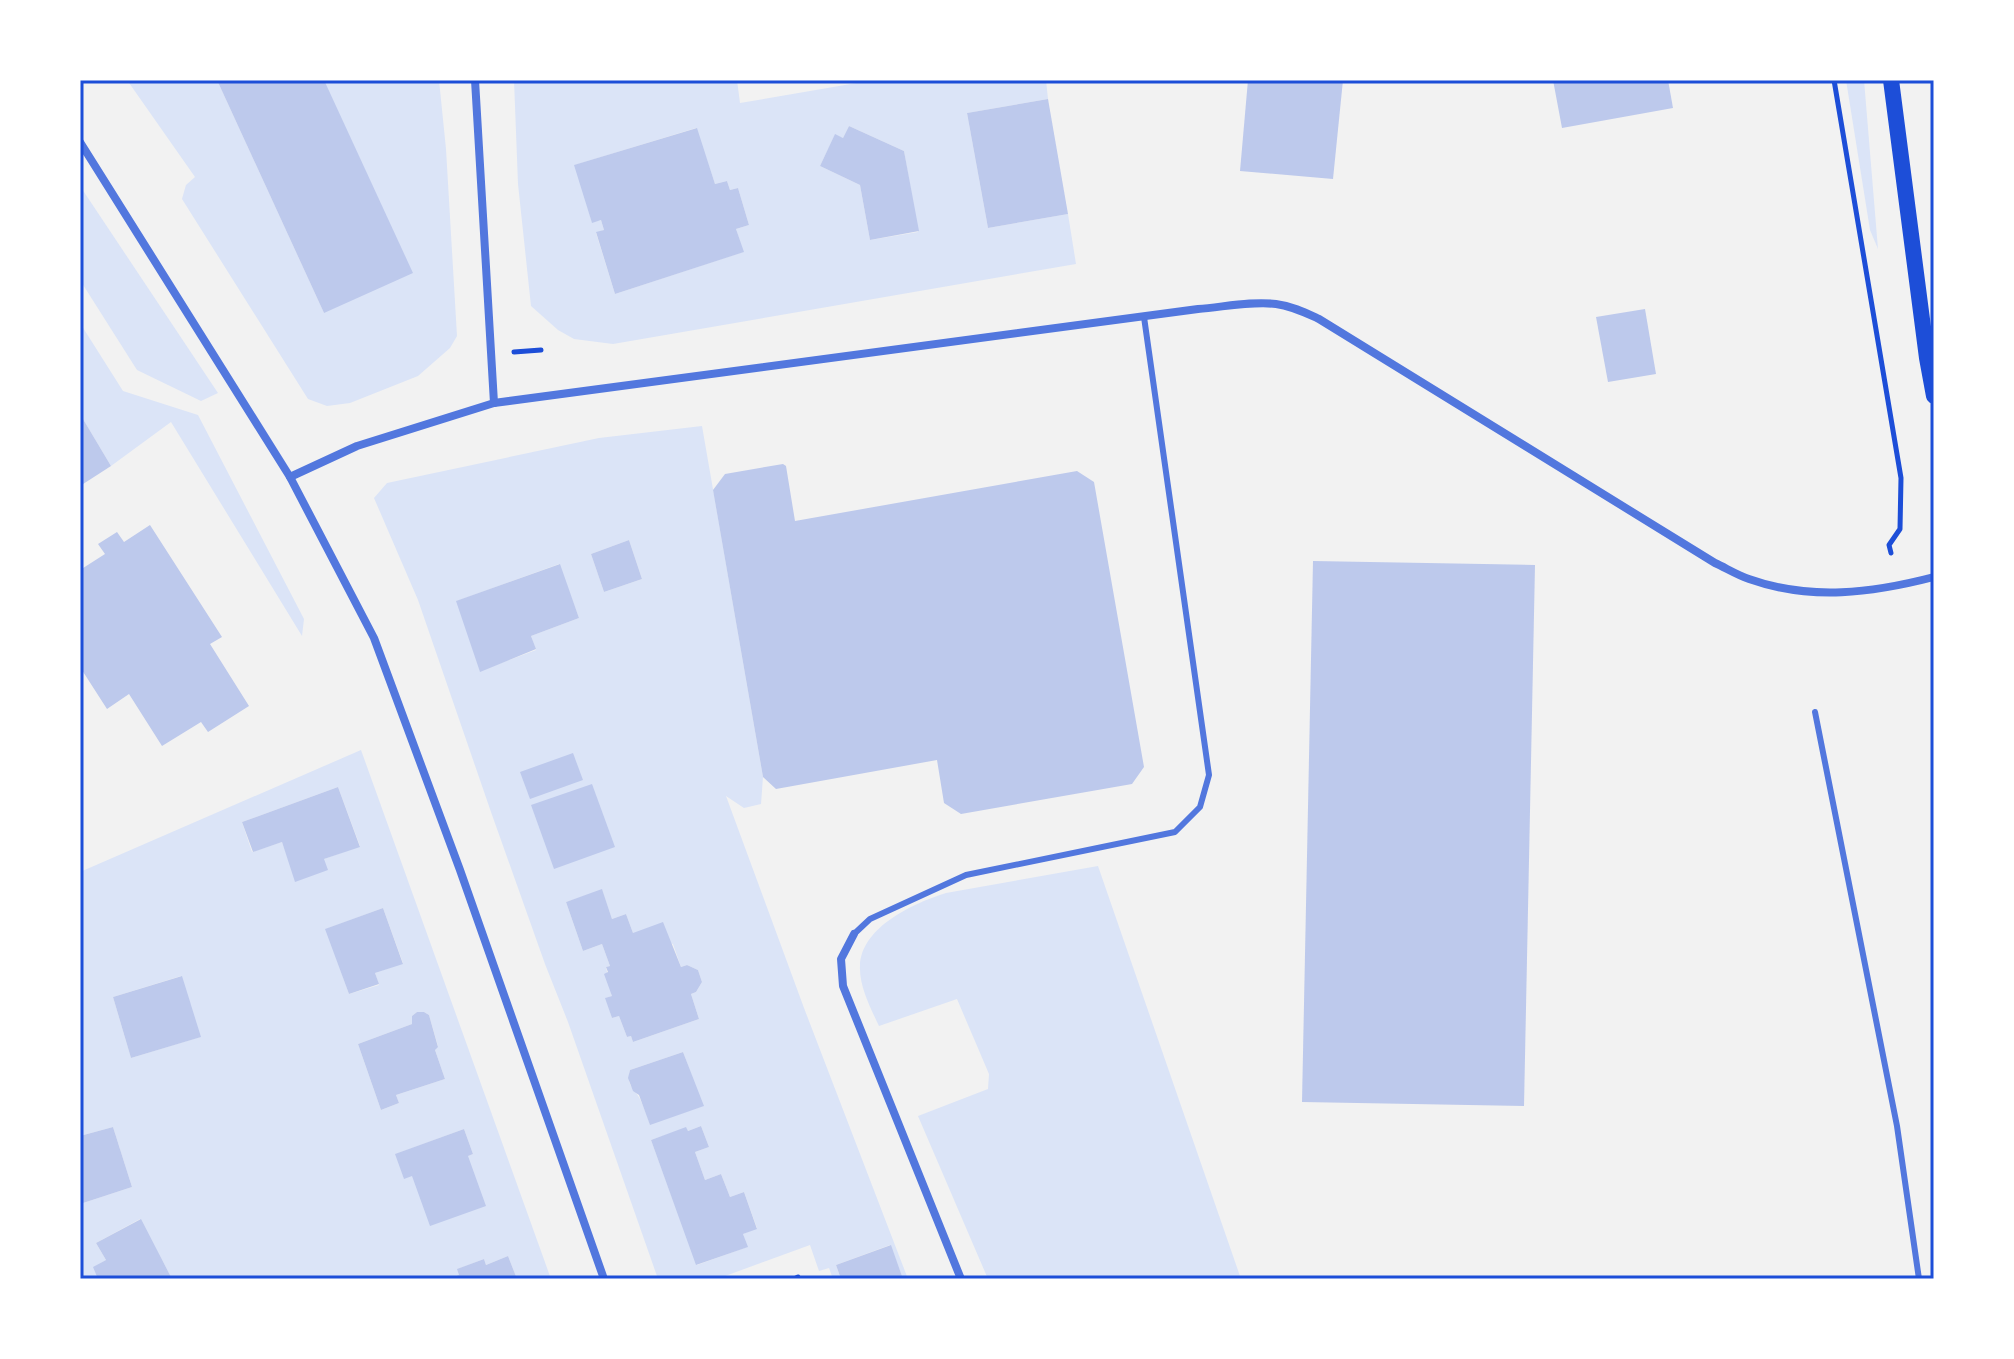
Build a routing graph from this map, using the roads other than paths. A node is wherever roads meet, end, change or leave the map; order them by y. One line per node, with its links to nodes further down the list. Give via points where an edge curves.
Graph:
1 (475, 80): 6 (street)
2 (1891, 80): 5 (main road)
3 (80, 142): 7 (street)
4 (1144, 317): 6 (street); 8 (street, via 1256,304 1298,309 1748,579 1785,589 1856,593); 10 (lane, via 1209,775 1200,807 1175,832 966,875 870,919)
5 (1934, 396)
6 (494, 403): 7 (street, via 357,446)
7 (290, 477): 11 (street, via 374,638)
8 (1934, 577)
9 (1815, 712): 13 (lane, via 1897,1126)
10 (854, 934): 12 (street, via 841,959 843,986)
11 (604, 1279)
12 (961, 1279)
13 (1919, 1279)

